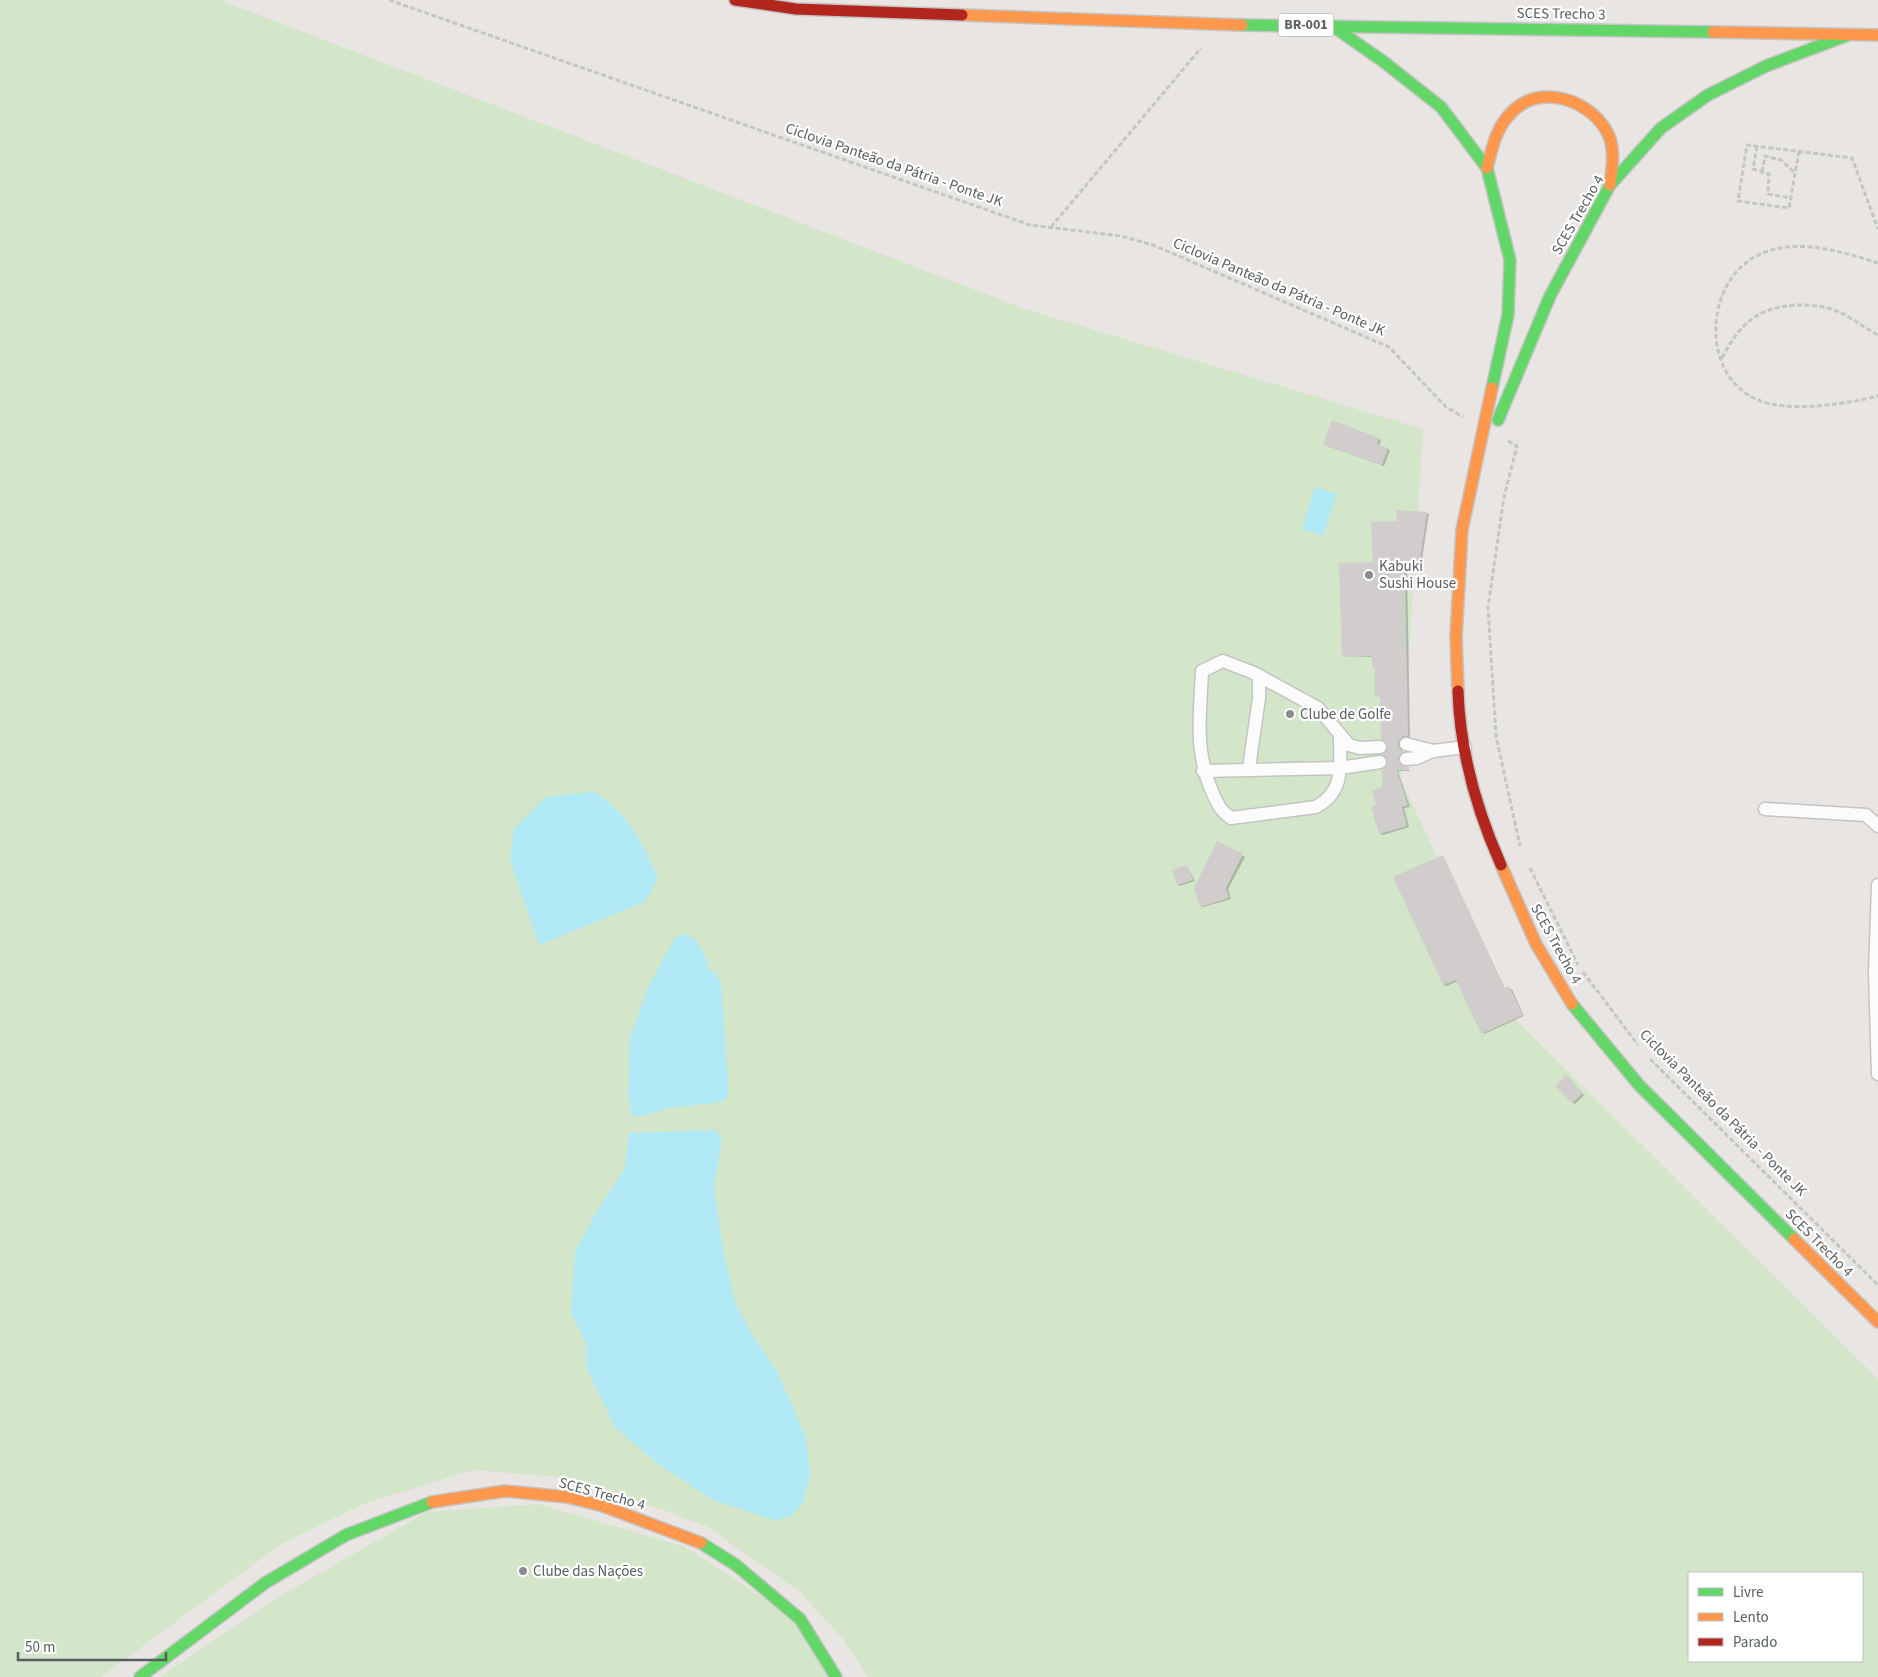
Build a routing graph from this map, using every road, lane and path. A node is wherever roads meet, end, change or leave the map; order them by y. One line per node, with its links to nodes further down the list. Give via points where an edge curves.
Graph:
1 (389, 0): 14 (path, Ciclovia Panteão da Pátria - Ponte JK, via 1030,225)
2 (735, 0): 3 (main road, SCES Trecho 3 / BR-001, via 796,9 1220,25)
3 (1331, 25): 4 (main road, SCES Trecho 3 / BR-001); 9 (main road, SCES Trecho 4, via 1441,107)
4 (1850, 34): 5 (main road, SCES Trecho 3 / BR-001); 12 (main road, SCES Trecho 4, via 1766,66 1708,95 1661,128)
5 (1878, 35)
6 (1202, 46): 14 (path)
7 (1757, 146): 8 (path); 10 (path, via 1753,170); 13 (path, via 1747,145 1738,201 1789,208)
8 (1799, 152): 11 (path); 15 (path, via 1852,158)
9 (1487, 168): 12 (main road, via 1502,123 1518,106 1537,98 1561,96 1586,108 1609,135 1613,162); 20 (main road, SCES Trecho 4, via 1506,244 1509,270 1508,315)
10 (1762, 172): 11 (path, via 1765,156 1781,160); 13 (path, via 1769,174 1768,194)
11 (1795, 174): 13 (path)
12 (1610, 185): 20 (main road, SCES Trecho 4, via 1550,296)
13 (1791, 198)
14 (1050, 227): 20 (path, Ciclovia Panteão da Pátria - Ponte JK, via 1121,236 1153,245 1389,346 1446,408)
15 (1878, 229)
16 (1878, 263): 18 (path, via 1844,252 1813,248 1784,247 1762,253 1726,284 1714,325)
17 (1878, 335): 18 (path, via 1833,309 1780,305 1755,316 1739,329)
18 (1722, 359): 19 (path, via 1726,372 1739,388 1757,400 1780,406 1847,404)
19 (1878, 396)
20 (1488, 430): 25 (main road, SCES Trecho 4, via 1462,530 1458,578 1458,697); 34 (path, Ciclovia Panteão da Pátria - Ponte JK, via 1518,446 1504,497 1488,607 1496,736)
21 (1259, 676): 22 (lane, via 1318,708); 29 (lane); 31 (lane, via 1223,660 1202,670 1199,740)
22 (1340, 737): 24 (lane, via 1360,748); 30 (lane)
23 (1406, 744): 26 (lane)
24 (1380, 747)
25 (1465, 747): 26 (lane); 39 (main road, SCES Trecho 4, via 1477,806 1511,892 1536,944 1573,1005 1639,1085)
26 (1433, 751): 27 (lane)
27 (1406, 759)
28 (1380, 762): 30 (lane)
29 (1249, 768): 30 (lane); 31 (lane)
30 (1340, 768): 31 (lane, via 1334,793 1316,807 1237,819 1225,815 1220,809)
31 (1203, 771)
32 (1765, 809): 33 (lane, via 1866,815)
33 (1878, 826)
34 (1521, 849)
35 (1529, 866): 38 (path, Ciclovia Panteão da Pátria - Ponte JK, via 1581,970 1644,1053)
36 (1878, 885): 37 (lane, via 1874,973)
37 (1878, 1074)
38 (1878, 1285)
39 (1878, 1322)
40 (140, 1677): 41 (main road, SCES Trecho 4, via 265,1583 346,1536 430,1502 505,1492 567,1497 603,1506 697,1540 736,1564 800,1619)
41 (836, 1677)

